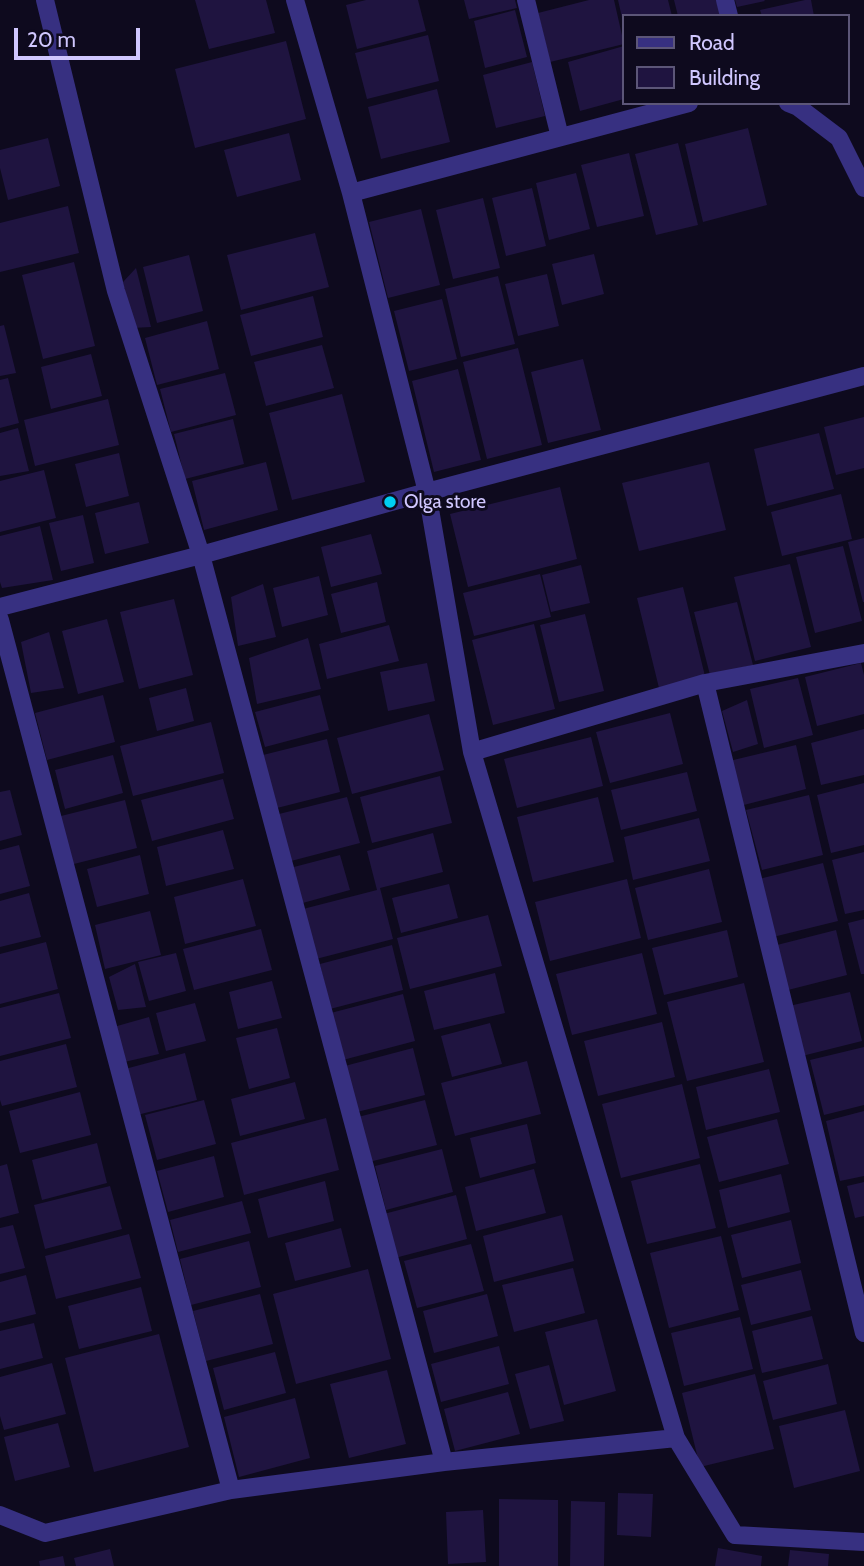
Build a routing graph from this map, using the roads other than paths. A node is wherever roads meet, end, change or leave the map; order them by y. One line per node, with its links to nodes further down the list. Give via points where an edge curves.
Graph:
1 (45, 0): 11 (street, via 116,291)
2 (295, 0): 8 (street)
3 (526, 0): 6 (street)
4 (681, 105): 6 (street)
5 (794, 105): 7 (street, via 839,138)
6 (560, 137): 8 (street)
7 (864, 188)
8 (351, 194): 10 (street)
9 (864, 376): 10 (street)
10 (427, 492): 11 (street); 16 (street)
11 (201, 555): 12 (street); 19 (street)
12 (0, 607)
13 (0, 620): 20 (street)
14 (864, 653): 15 (street)
15 (705, 683): 16 (street); 17 (street)
16 (472, 752): 18 (street)
17 (864, 1333)
18 (676, 1438): 19 (street); 22 (street, via 735,1535)
19 (444, 1462): 20 (street)
20 (230, 1490): 21 (street, via 45,1533)
21 (0, 1515)
22 (864, 1542)

